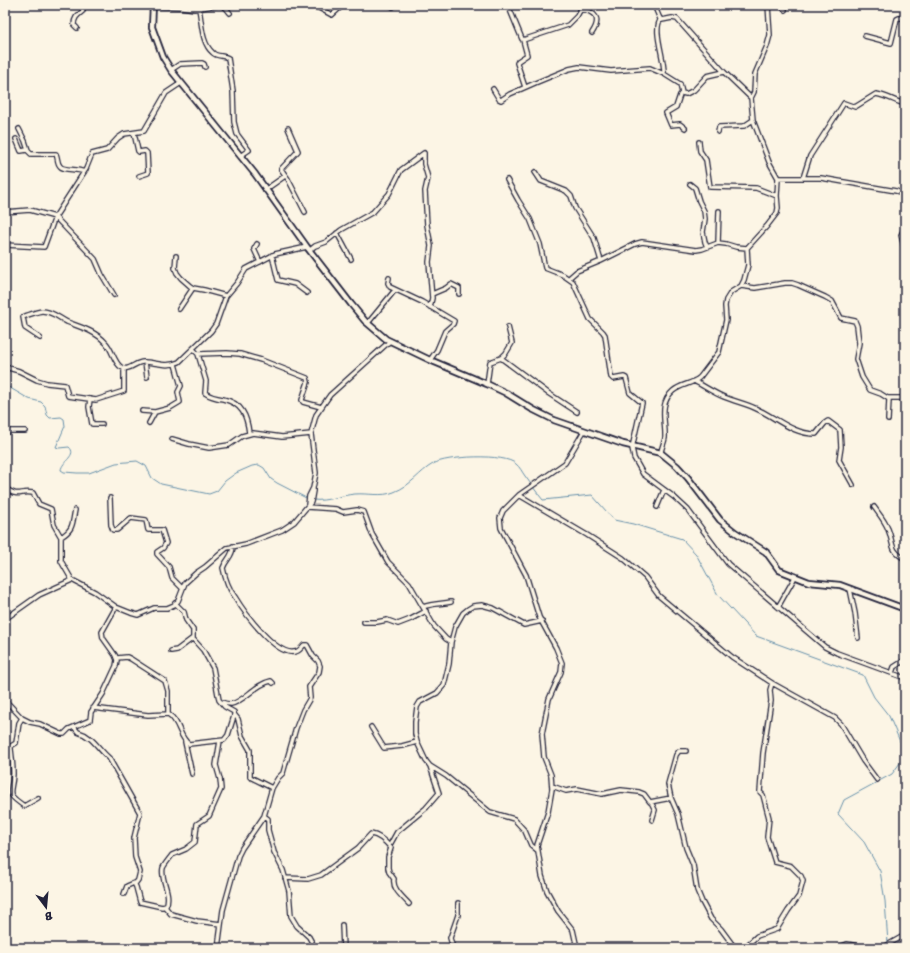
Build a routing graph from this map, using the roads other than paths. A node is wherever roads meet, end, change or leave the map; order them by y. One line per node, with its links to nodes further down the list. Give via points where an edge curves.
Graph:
1 (83, 5): 19 (street, via 83,10 74,20)
2 (220, 5): 14 (street); 16 (street)
3 (307, 5): 4 (street, via 332,15)
4 (343, 5)
5 (390, 5): 6 (street)
6 (395, 5)
7 (508, 5): 22 (street)
8 (654, 5): 18 (street)
9 (768, 5): 31 (street, via 770,35 755,74 754,92)
10 (780, 5): 15 (street)
11 (153, 6): 12 (street); 24 (street, via 152,27 163,57)
12 (187, 7): 14 (street)
13 (582, 7): 20 (street, via 595,14 596,25); 22 (street, via 568,25)
14 (199, 8): 42 (street, via 202,32 208,45 214,54 228,58 237,134 249,150)
15 (785, 10)
16 (230, 13)
17 (905, 18): 21 (street, via 897,19 890,43)
18 (661, 19): 25 (street, via 677,19); 26 (street, via 658,30)
19 (77, 28)
20 (592, 33)
21 (865, 36)
22 (522, 40): 28 (street, via 527,55 517,63)
23 (205, 67): 24 (street, via 202,63 180,64)
24 (171, 70): 27 (street)
25 (724, 72): 30 (street, via 707,76 690,92); 31 (street)
26 (664, 74): 28 (street, via 646,68 611,71 579,67); 30 (street, via 681,85)
27 (181, 83): 38 (street, via 166,93 145,130); 42 (street)
28 (525, 87): 29 (street, via 501,100)
29 (493, 89)
30 (682, 93): 35 (street, via 676,107 666,113 671,125 680,124)
31 (750, 98): 33 (street)
32 (905, 104): 48 (street, via 876,94 855,107 844,103 810,156)
33 (753, 120): 37 (street, via 744,126 719,127); 47 (street)
34 (288, 128): 46 (street, via 298,151 280,168)
35 (685, 128)
36 (19, 129): 41 (street)
37 (718, 132)
38 (134, 133): 43 (street, via 121,136 107,150 92,154); 45 (street, via 138,151 147,153 148,173)
39 (16, 139): 41 (street, via 21,151)
40 (699, 142): 53 (street, via 700,152 706,160 711,188 756,188)
41 (28, 150): 43 (street, via 32,154 56,154 62,168)
42 (240, 156): 51 (street)
43 (84, 172): 57 (street)
44 (535, 172): 70 (street, via 541,181 566,191 571,196 575,208 594,238)
45 (140, 176)
46 (285, 176): 51 (street); 56 (street)
47 (778, 178): 48 (street); 53 (street)
48 (803, 178): 52 (street, via 829,179)
49 (507, 180): 73 (street, via 530,219 540,244 545,267)
50 (690, 184): 63 (street, via 695,188 704,211 702,232)
51 (265, 190): 64 (street)
52 (905, 194)
53 (777, 196): 65 (street, via 777,213)
54 (719, 211): 60 (street)
55 (5, 212): 57 (street, via 30,210)
56 (305, 212)
57 (55, 217): 62 (street, via 44,246); 80 (street, via 95,258)
58 (905, 228): 66 (street, via 902,235)
59 (337, 232): 64 (street, via 326,242); 69 (street); 78 (street, via 373,212 389,194 401,170 424,153 428,178 426,191)
60 (718, 243): 63 (street); 65 (street)
61 (257, 244): 71 (street, via 254,249)
62 (5, 245)
63 (707, 247): 70 (street, via 696,250 642,242)
64 (308, 248): 67 (street); 84 (street)
65 (747, 248): 74 (street, via 748,267)
66 (905, 250)
67 (272, 255): 71 (street); 77 (street, via 278,280 294,284)
68 (176, 256): 75 (street, via 177,273)
69 (352, 258)
70 (601, 261): 73 (street, via 577,271)
71 (260, 262): 81 (street, via 246,269)
72 (389, 278): 76 (street, via 388,286)
73 (569, 278): 115 (street, via 590,320 604,334 611,377 626,378 630,393 642,403)
74 (741, 286): 97 (street, via 731,292 726,300 726,320 719,352); 99 (street, via 755,288 793,283 832,301 840,318 854,320 856,324 859,343 856,359 867,386)
75 (193, 288): 81 (street); 83 (street)
76 (395, 290): 82 (street); 84 (street)
77 (307, 293)
78 (432, 294): 79 (street, via 452,284 459,288); 82 (street)
79 (459, 294)
80 (114, 295)
81 (226, 296): 88 (street, via 212,330)
82 (430, 307): 91 (street, via 454,321 445,331)
83 (179, 309)
84 (368, 323): 87 (street)
85 (508, 327): 90 (street, via 512,343)
86 (40, 338): 95 (street, via 25,328 22,320 23,317 39,311 50,313 102,338 119,366)
87 (390, 341): 91 (street); 102 (street, via 336,389)
88 (193, 349): 89 (street); 93 (street)
89 (198, 354): 102 (street, via 240,354 307,378 302,400); 112 (street, via 206,380 205,393 236,404 247,419)
90 (501, 358): 98 (street, via 490,362); 105 (street)
91 (430, 360): 98 (street)
92 (145, 362): 93 (street); 95 (street); 96 (street)
93 (175, 364): 104 (street, via 181,386 178,392 180,402)
94 (5, 367): 101 (street, via 47,383 65,385 68,396)
95 (124, 369): 101 (street, via 123,392 96,400)
96 (147, 378)
97 (694, 381): 116 (street, via 672,392 666,402 663,413 665,437); 117 (street, via 723,397 760,410 801,432 816,434 828,421 840,430 839,460)
98 (487, 384): 110 (street, via 554,420)
99 (888, 398): 100 (street); 106 (street)
100 (905, 398)
101 (90, 399): 108 (street, via 92,424)
102 (321, 407): 113 (street)
103 (142, 410): 104 (street)
104 (155, 412): 107 (street)
105 (577, 412)
106 (888, 420)
107 (149, 423)
108 (102, 424)
109 (24, 431): 111 (street)
110 (584, 431): 115 (street); 120 (street, via 566,462)
111 (5, 433)
112 (249, 434): 113 (street, via 282,437); 114 (street, via 229,445 214,448)
113 (311, 434): 122 (street, via 316,473)
114 (172, 439)
115 (632, 446): 116 (street); 119 (street, via 634,458 643,474)
116 (661, 453): 129 (street, via 681,471 724,524 766,552 777,568)
117 (853, 485)
118 (5, 488): 126 (street, via 13,494 33,493 39,504 51,509 54,525)
119 (664, 490): 123 (street); 137 (street, via 688,510 728,564)
120 (519, 495): 142 (street, via 503,511 500,518 501,528 526,575); 154 (street, via 588,534 623,558 645,577 659,596 710,639 737,661)
121 (110, 498): 131 (street, via 113,530 117,530 131,518 146,520 148,530 162,530 166,543 157,554 169,567 172,578)
122 (307, 506): 127 (street, via 294,522 282,530); 136 (street, via 343,512 364,512 384,556 409,583)
123 (657, 507)
124 (874, 507): 128 (street, via 887,527 897,554)
125 (75, 510): 126 (street, via 68,533)
126 (61, 537): 130 (street, via 61,561)
127 (232, 546): 131 (street, via 192,576); 171 (street, via 232,555 224,565 224,570 231,590 246,612 275,645 285,651 294,652 299,651 304,645 307,646 320,666 309,687 310,698 296,728 283,773)
128 (905, 559)
129 (795, 577): 132 (street, via 813,583 840,585); 137 (street)
130 (72, 580): 135 (street); 141 (street, via 39,595)
131 (182, 588): 134 (street, via 181,595)
132 (850, 589): 138 (street); 146 (street)
133 (451, 602): 136 (street)
134 (175, 603): 135 (street, via 167,608 154,608 138,615); 145 (street, via 184,612 193,630)
135 (116, 607): 149 (street, via 102,632)
136 (424, 607): 139 (street)
137 (778, 607): 151 (street, via 830,650)
138 (905, 609)
139 (426, 611): 143 (street, via 398,624 387,620); 147 (street, via 434,626)
140 (905, 618): 144 (street)
141 (5, 619)
142 (542, 621): 147 (street, via 526,626 494,608 473,606 461,616); 170 (street, via 562,665 549,699 542,734 544,756)
143 (364, 622)
144 (905, 628)
145 (193, 638): 148 (street); 156 (street, via 213,668)
146 (858, 638)
147 (450, 642): 165 (street, via 449,664 444,685 417,707)
148 (171, 651)
149 (116, 658): 157 (street, via 115,669); 158 (street, via 132,659 166,682)
150 (905, 660): 151 (street, via 894,667)
151 (892, 673): 152 (street)
152 (905, 678)
153 (273, 683): 156 (street, via 266,682 232,703)
154 (772, 683): 169 (street, via 835,718); 194 (street, via 760,792 769,818 767,837 775,862 792,868 803,881 799,896 779,928 757,936)
155 (5, 700): 160 (street)
156 (221, 702): 159 (street)
157 (93, 708): 158 (street, via 147,715); 161 (street, via 90,720)
158 (168, 714): 164 (street, via 179,726)
159 (234, 714): 163 (street, via 228,735); 171 (street, via 250,750 250,776)
160 (22, 718): 161 (street, via 61,734); 172 (street, via 16,743 11,746 13,776 10,792 14,799 24,806)
161 (74, 727): 180 (street, via 92,740 109,758 140,813 134,838 135,857 140,872)
162 (371, 727): 165 (street, via 384,748)
163 (220, 741): 164 (street, via 190,744); 184 (street, via 216,765 220,789 209,816 197,824 195,842 172,855 164,867 168,898)
164 (185, 742): 168 (street)
165 (417, 742): 167 (street)
166 (686, 751): 173 (street, via 678,752 670,775 668,784)
167 (430, 766): 177 (street, via 439,793 426,808 397,832); 178 (street, via 490,812 514,819)
168 (192, 774)
169 (877, 780)
170 (552, 786): 174 (street, via 602,794 620,790 639,792); 178 (street, via 548,812 537,842)
171 (272, 788): 175 (street)
172 (38, 798)
173 (672, 798): 174 (street); 193 (street, via 693,865 700,900)
174 (651, 802): 176 (street, via 655,810)
175 (264, 816): 179 (street, via 268,819 274,852); 185 (street, via 238,856)
176 (652, 820)
177 (391, 843)
178 (537, 850): 192 (street, via 547,891 572,930)
179 (285, 878): 183 (street, via 321,875 373,834 391,848 389,872 394,879 395,888); 189 (street, via 290,896 291,916 297,926 310,937)
180 (135, 884): 181 (street, via 127,886); 184 (street, via 140,902)
181 (124, 894)
182 (458, 903): 191 (street, via 458,915 450,938)
183 (409, 904)
184 (165, 907): 185 (street, via 171,914)
185 (221, 924): 188 (street)
186 (342, 925): 190 (street)
187 (905, 935): 197 (street)
188 (218, 948)
189 (315, 948)
190 (343, 948)
191 (452, 948)
192 (577, 948)
193 (735, 948)
194 (744, 948)
195 (837, 948): 196 (street, via 848,944)
196 (869, 948)
197 (882, 948)

